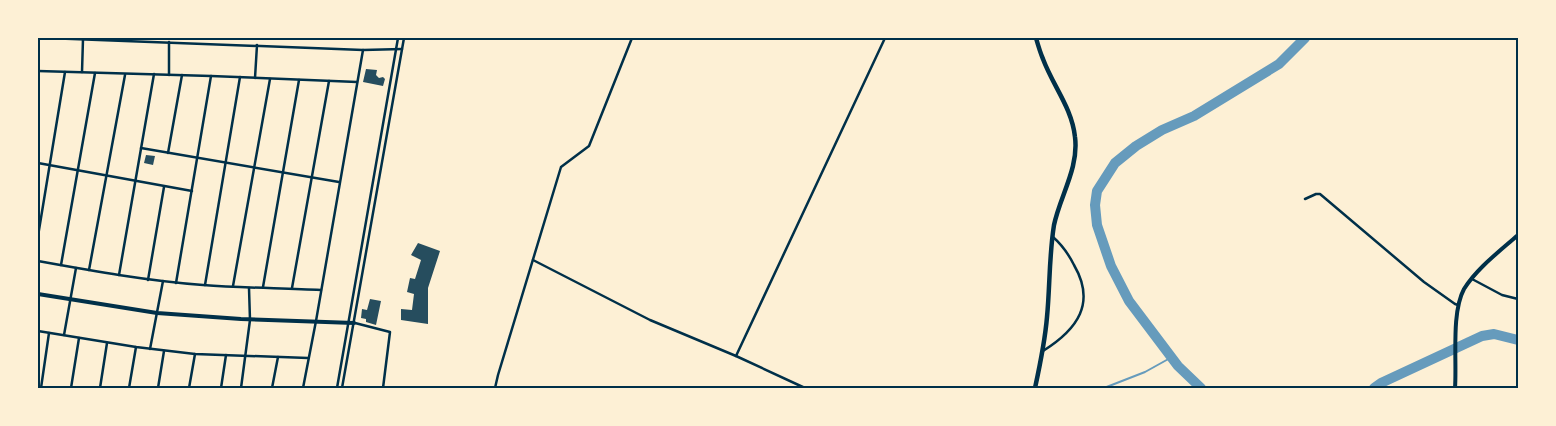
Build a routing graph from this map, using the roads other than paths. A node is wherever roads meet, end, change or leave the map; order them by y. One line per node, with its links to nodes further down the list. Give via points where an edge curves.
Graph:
1 (46, 38): 7 (street)
2 (398, 38): 11 (street)
3 (404, 38): 12 (street)
4 (632, 38): 47 (street, via 589,146 561,167)
5 (885, 38): 84 (street)
6 (1036, 38): 46 (main road, via 1042,59 1067,109 1075,137 1072,170 1058,208)
7 (83, 39): 8 (street); 15 (street)
8 (169, 42): 9 (street); 19 (street)
9 (256, 45): 10 (street); 23 (street)
10 (363, 50): 11 (street); 27 (street)
11 (396, 50): 12 (street); 70 (street)
12 (402, 50): 71 (street)
13 (38, 71): 14 (street)
14 (64, 72): 15 (street); 33 (street)
15 (82, 72): 16 (street)
16 (95, 73): 17 (street); 35 (street)
17 (125, 74): 18 (street); 37 (street)
18 (154, 74): 19 (street); 28 (street)
19 (169, 75): 20 (street)
20 (182, 75): 21 (street); 29 (street)
21 (211, 76): 22 (street); 30 (street)
22 (240, 77): 23 (street); 32 (street)
23 (255, 78): 24 (street)
24 (270, 78): 25 (street); 34 (street)
25 (299, 80): 26 (street); 36 (street)
26 (329, 81): 27 (street); 38 (street)
27 (357, 82): 40 (street)
28 (141, 148): 29 (street); 39 (street)
29 (168, 153): 30 (street)
30 (198, 158): 32 (street); 42 (street)
31 (38, 163): 33 (street)
32 (225, 163): 34 (street); 57 (street)
33 (50, 166): 35 (street); 45 (street)
34 (254, 168): 36 (street); 58 (street)
35 (78, 171): 37 (street); 49 (street)
36 (282, 173): 38 (street); 59 (street)
37 (106, 175): 39 (street); 51 (street)
38 (311, 178): 40 (street); 61 (street)
39 (135, 181): 41 (street); 52 (street)
40 (339, 182): 62 (street)
41 (164, 187): 42 (street); 54 (street)
42 (192, 191): 56 (street)
43 (1305, 199): 66 (street, via 1320,194 1424,282)
44 (1518, 235): 53 (street)
45 (38, 236)
46 (1053, 237): 80 (main road); 80 (street, via 1081,278 1083,308 1073,325)
47 (533, 260): 84 (street, via 650,320); 100 (street)
48 (38, 261): 49 (street)
49 (61, 265): 50 (street)
50 (76, 268): 51 (street); 64 (street)
51 (89, 270): 52 (street)
52 (119, 275): 54 (street)
53 (1472, 279): 65 (street, via 1502,296); 66 (street)
54 (148, 280): 55 (street)
55 (162, 281): 56 (street); 67 (street)
56 (176, 283): 57 (street)
57 (205, 285): 58 (street)
58 (233, 286): 60 (street)
59 (263, 287): 60 (street); 61 (street)
60 (249, 288): 68 (street)
61 (292, 288): 62 (street)
62 (321, 290): 69 (street)
63 (38, 294): 64 (street)
64 (71, 299): 67 (street); 74 (street)
65 (1518, 299)
66 (1458, 305): 103 (street)
67 (157, 313): 68 (street); 78 (street)
68 (250, 320): 69 (street); 83 (street)
69 (316, 321): 70 (street); 86 (street)
70 (348, 323): 71 (street); 97 (street)
71 (354, 323): 98 (street); 99 (street, via 390,332)
72 (38, 331): 73 (street)
73 (49, 333): 74 (street); 87 (street)
74 (64, 335): 75 (street)
75 (79, 338): 76 (street); 88 (street)
76 (107, 342): 77 (street); 89 (street)
77 (136, 347): 78 (street); 90 (street)
78 (150, 349): 79 (street)
79 (164, 350): 81 (street); 91 (street)
80 (1042, 352): 102 (main road)
81 (195, 354): 82 (street); 92 (street)
82 (226, 355): 83 (street); 93 (street)
83 (246, 356): 85 (street); 94 (street)
84 (736, 356): 101 (street)
85 (278, 357): 86 (street); 95 (street)
86 (308, 358): 96 (street)
87 (41, 388)
88 (71, 388)
89 (100, 388)
90 (129, 388)
91 (158, 388)
92 (189, 388)
93 (221, 388)
94 (241, 388)
95 (272, 388)
96 (303, 388)
97 (337, 388)
98 (342, 388)
99 (383, 388)
100 (495, 388)
101 (805, 388)
102 (1035, 388)
103 (1455, 388)

